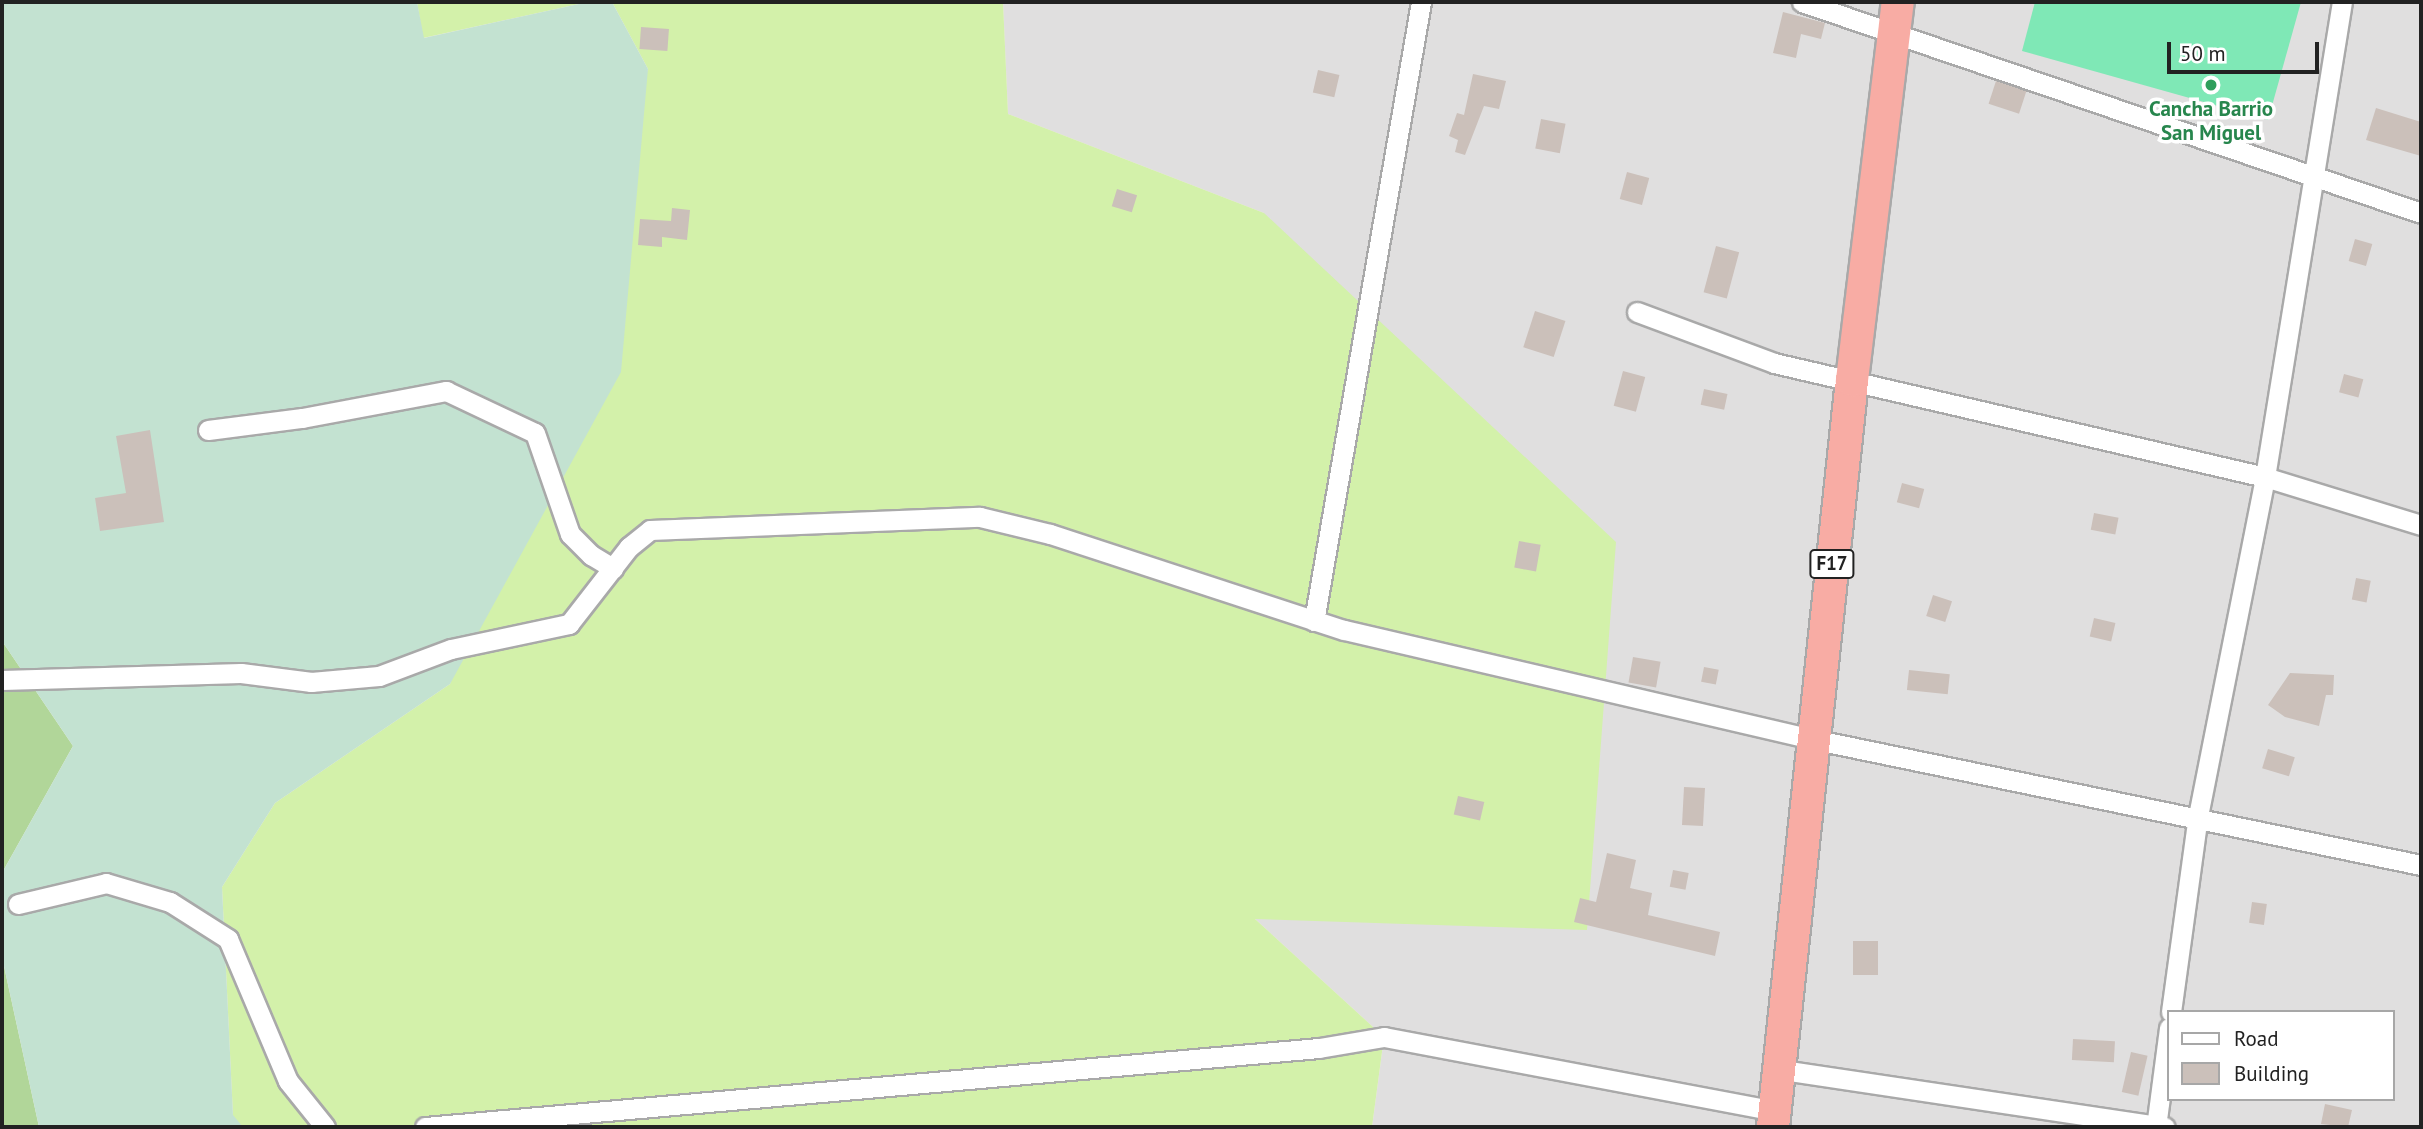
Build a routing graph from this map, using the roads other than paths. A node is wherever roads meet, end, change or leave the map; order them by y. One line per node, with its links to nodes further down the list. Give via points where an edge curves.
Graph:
1 (1421, 2): 13 (street)
2 (1802, 2): 4 (street)
3 (2342, 2): 5 (street)
4 (1896, 17): 5 (street); 8 (highway, F17)
5 (2312, 177): 6 (street); 10 (street)
6 (2421, 213)
7 (1637, 312): 8 (street, via 1774,363)
8 (1852, 380): 10 (street); 15 (highway, F17)
9 (208, 430): 12 (street, via 446,391 535,433 570,534)
10 (2265, 477): 11 (street); 16 (street)
11 (2421, 525)
12 (613, 568): 13 (street, via 650,530 980,517 1050,534); 14 (street, via 569,624 451,649 379,676 312,682 241,673)
13 (1314, 621): 15 (street)
14 (2, 680)
15 (1812, 739): 16 (street); 21 (highway, F17)
16 (2197, 821): 17 (street); 19 (street)
17 (2421, 865)
18 (18, 904): 24 (street, via 106,883 170,902 228,939 288,1081)
19 (2171, 1010)
20 (2168, 1038): 26 (street)
21 (1776, 1069): 22 (highway, F17); 26 (street)
22 (1774, 1119): 23 (street, via 1384,1037 1319,1048)
23 (489, 1124): 25 (street)
24 (325, 1127)
25 (425, 1127)
26 (2159, 1127)

